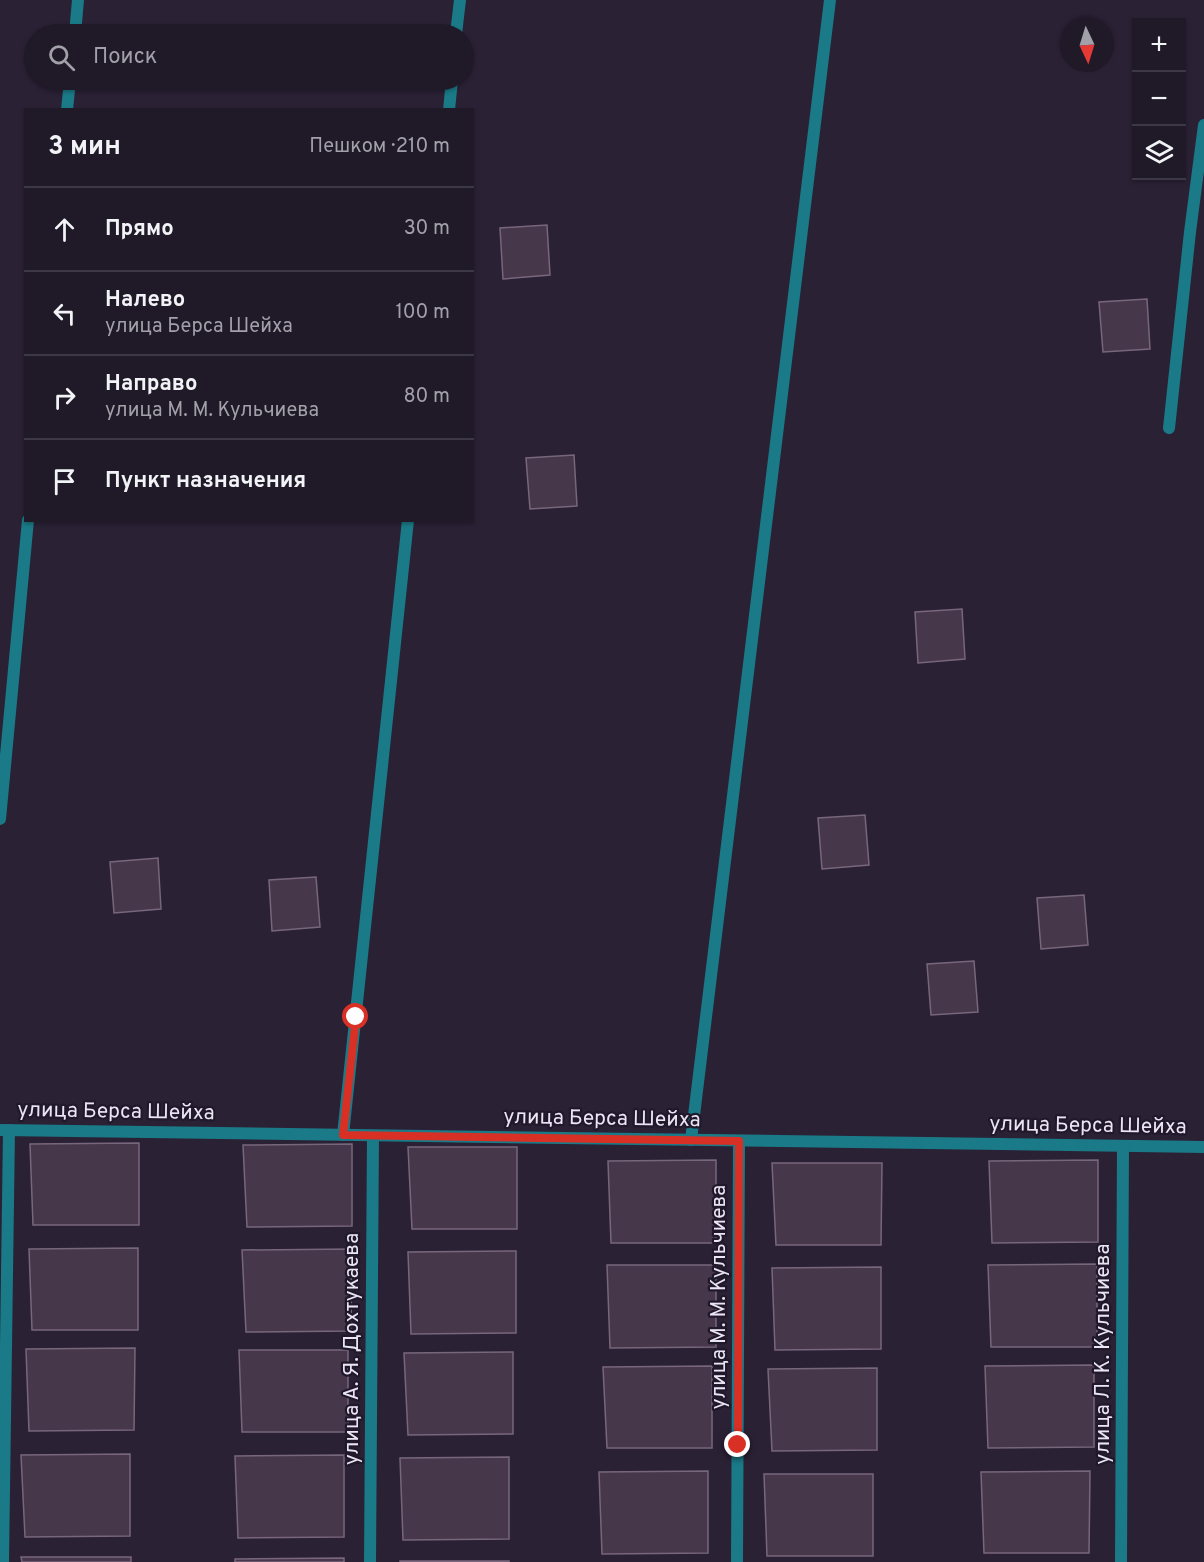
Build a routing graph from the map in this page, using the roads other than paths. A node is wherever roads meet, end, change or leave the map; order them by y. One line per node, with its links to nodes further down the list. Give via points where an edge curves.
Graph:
1 (78, 0): 4 (street)
2 (460, 0): 5 (street)
3 (830, 0): 18 (street)
4 (76, 24)
5 (457, 24)
6 (69, 90): 8 (street)
7 (451, 90): 9 (street)
8 (68, 108)
9 (449, 108)
10 (1204, 125): 11 (street)
11 (1169, 428)
12 (28, 522): 14 (street)
13 (408, 522): 16 (street)
14 (0, 819)
15 (4, 1130): 16 (street, улица Берса Шейха); 22 (street)
16 (343, 1135): 17 (street, улица Берса Шейха)
17 (373, 1136): 18 (street, улица Берса Шейха); 23 (street, улица А. Я. Дохтукаева)
18 (691, 1140): 19 (street, улица Берса Шейха)
19 (739, 1141): 20 (street, улица Берса Шейха); 24 (street, улица М. М. Кульчиева)
20 (1123, 1146): 21 (street, улица Берса Шейха); 25 (street, улица Л. К. Кульчиева)
21 (1204, 1147)
22 (3, 1562)
23 (370, 1562)
24 (737, 1562)
25 (1121, 1562)

